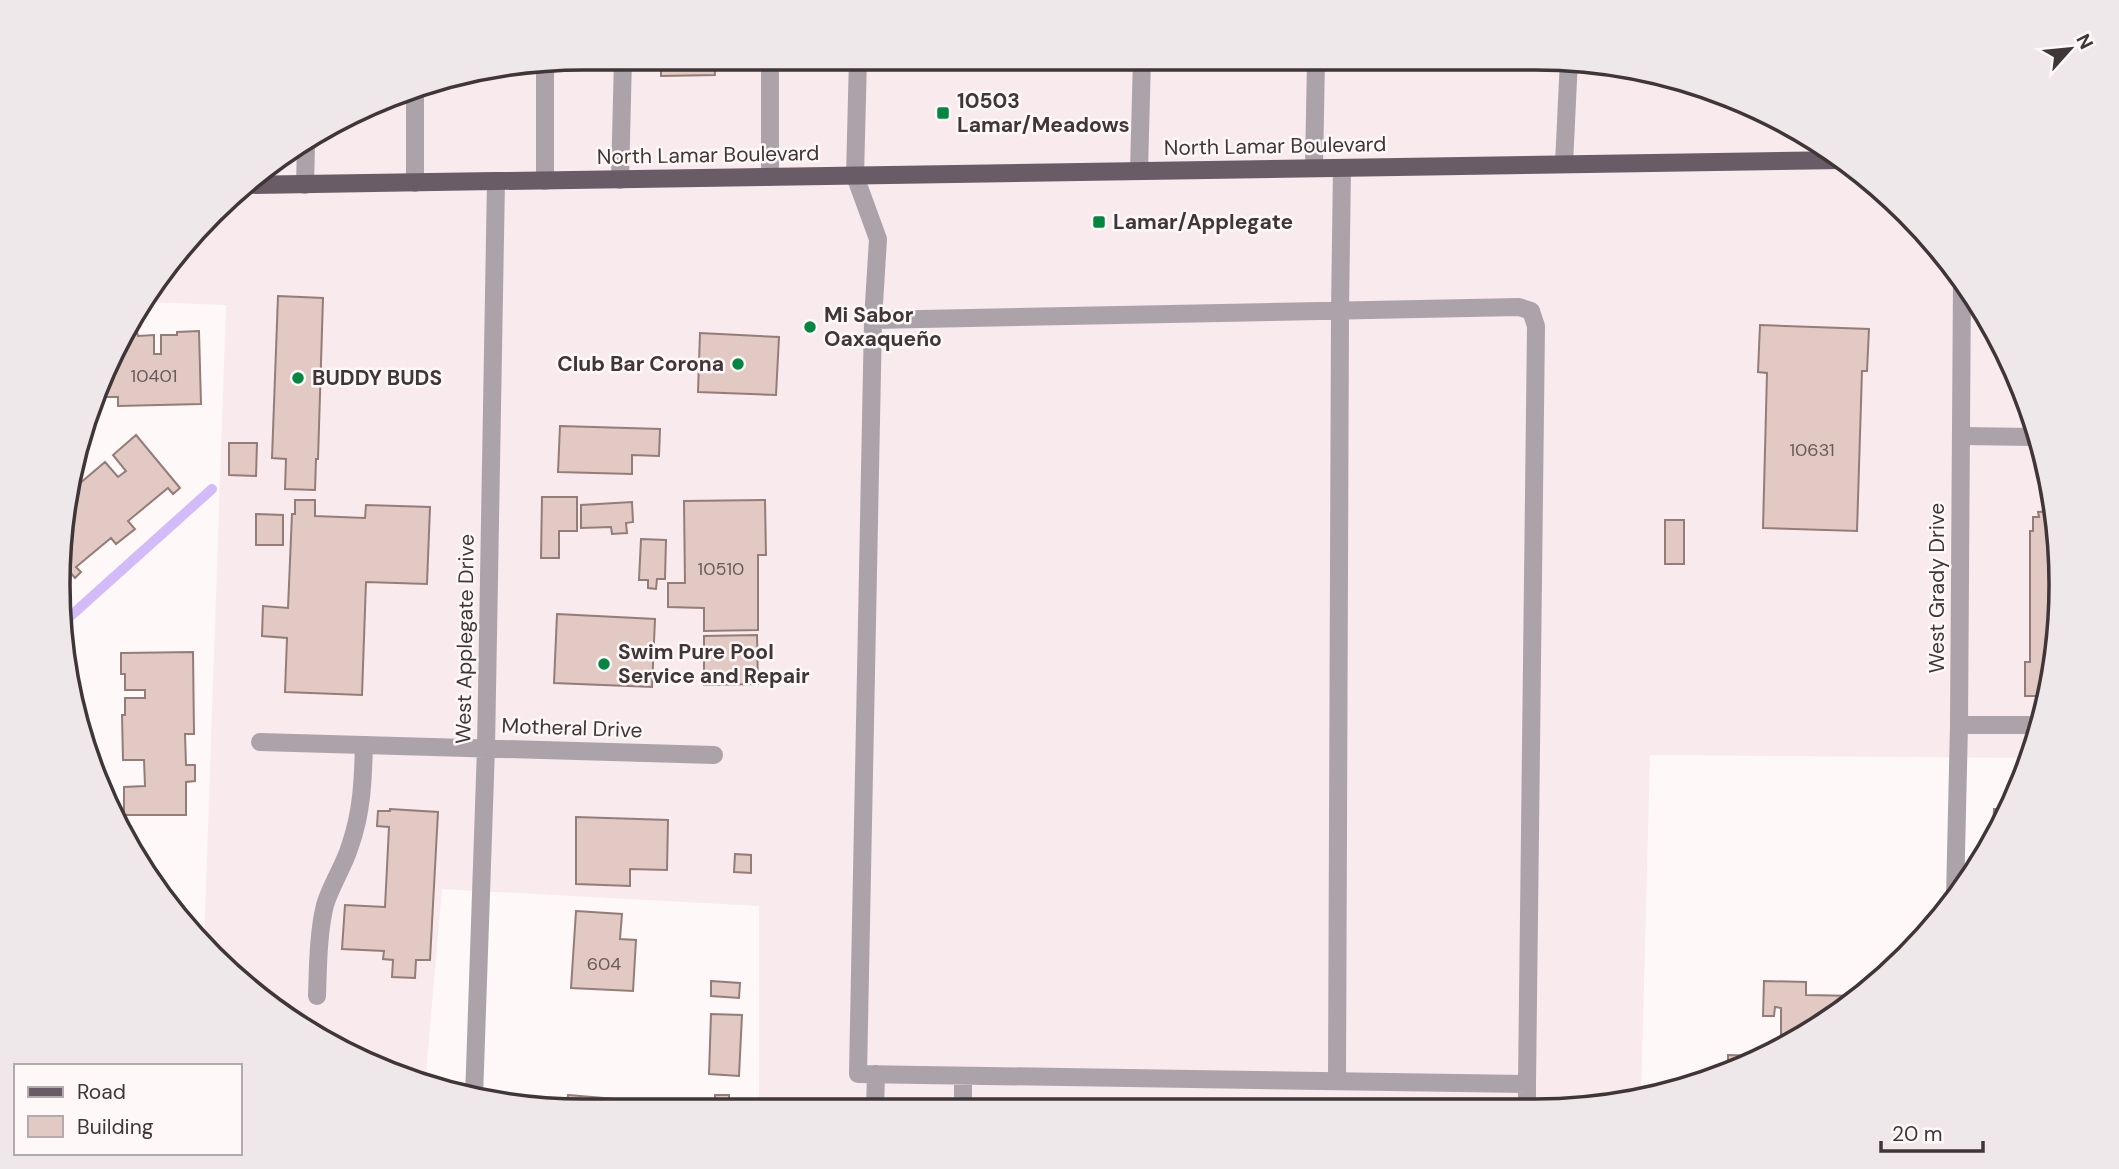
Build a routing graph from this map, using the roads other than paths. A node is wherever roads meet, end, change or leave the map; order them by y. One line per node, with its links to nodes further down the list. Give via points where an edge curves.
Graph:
1 (623, 70): 17 (street)
2 (771, 70): 16 (street)
3 (858, 70): 15 (street)
4 (1142, 70): 14 (street)
5 (1316, 70): 12 (street)
6 (1568, 71): 11 (street)
7 (545, 72): 19 (street)
8 (415, 99): 20 (street)
9 (306, 153): 22 (street)
10 (1814, 153): 11 (main road, North Lamar Boulevard)
11 (1564, 164): 13 (main road, North Lamar Boulevard)
12 (1314, 168): 13 (main road, North Lamar Boulevard); 14 (main road, North Lamar Boulevard)
13 (1342, 168): 24 (street)
14 (1139, 171): 15 (main road, North Lamar Boulevard)
15 (855, 176): 16 (main road, North Lamar Boulevard); 25 (street, via 878,239)
16 (770, 177): 17 (main road, North Lamar Boulevard)
17 (620, 180): 19 (main road, North Lamar Boulevard)
18 (496, 181): 19 (main road, North Lamar Boulevard); 20 (main road, North Lamar Boulevard); 32 (street, West Applegate Drive)
19 (545, 181)
20 (415, 183): 22 (main road, North Lamar Boulevard)
21 (260, 185): 22 (main road, North Lamar Boulevard)
22 (305, 185)
23 (1962, 299): 26 (street, West Grady Drive)
24 (1340, 311): 25 (street); 38 (street); 39 (street, via 1519,307 1531,311 1536,326)
25 (873, 320): 36 (street, via 858,1074)
26 (1961, 436): 27 (street); 28 (street, West Grady Drive)
27 (2027, 437)
28 (1959, 725): 29 (street); 34 (street, West Grady Drive)
29 (2029, 725)
30 (260, 742): 31 (street, Motheral Drive)
31 (364, 745): 32 (street, Motheral Drive); 35 (street, via 359,820 325,904)
32 (486, 748): 33 (street, Motheral Drive); 40 (street, West Applegate Drive)
33 (714, 755)
34 (1955, 880)
35 (317, 996)
36 (876, 1074): 37 (street); 41 (street)
37 (963, 1076): 38 (street); 42 (street)
38 (1337, 1082): 39 (street)
39 (1527, 1084): 43 (street)
40 (474, 1087)
41 (875, 1099)
42 (963, 1099)
43 (1527, 1099)

